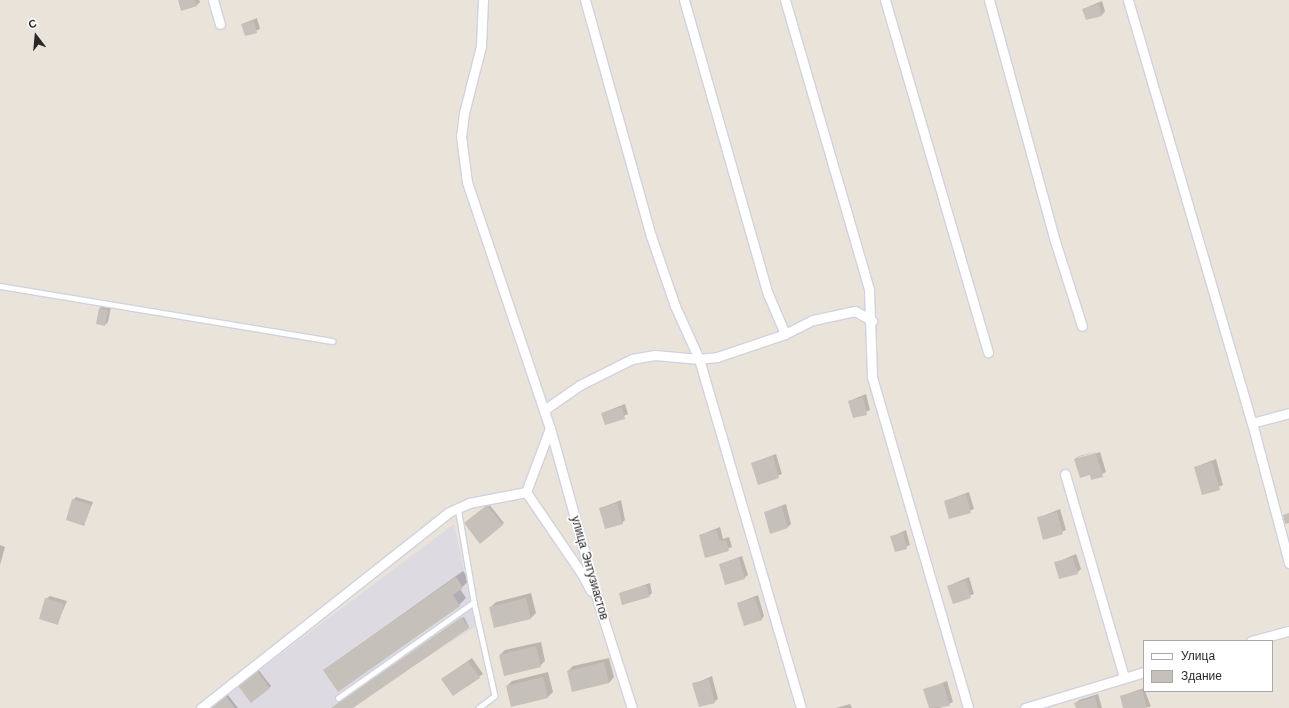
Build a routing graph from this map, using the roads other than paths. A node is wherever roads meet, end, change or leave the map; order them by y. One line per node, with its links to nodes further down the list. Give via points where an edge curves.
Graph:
1 (213, 0): 9 (street)
2 (483, 0): 17 (street, улица Энтузиастов, via 481,46 464,113 463,157 467,182)
3 (585, 0): 16 (street, via 651,236 675,306)
4 (684, 0): 13 (street, via 768,294)
5 (785, 0): 11 (street, via 869,290)
6 (885, 0): 15 (street)
7 (989, 0): 12 (street, via 1055,241)
8 (1128, 0): 19 (street)
9 (220, 24)
10 (0, 286): 14 (lane)
11 (872, 321): 13 (street, via 855,311 813,320); 36 (street, via 872,377)
12 (1082, 326)
13 (785, 334): 16 (street, via 717,357)
14 (332, 341)
15 (988, 352)
16 (699, 359): 17 (street, via 655,355 632,359 580,385); 35 (street)
17 (544, 410): 20 (street, улица Энтузиастов)
18 (1289, 414): 19 (street)
19 (1252, 423): 24 (street)
20 (550, 428): 22 (street); 26 (street, улица Энтузиастов)
21 (1065, 474): 30 (street)
22 (526, 492): 23 (street); 26 (street, via 582,574)
23 (458, 507): 25 (lane); 32 (street, via 346,592)
24 (1289, 563)
25 (474, 602): 31 (lane); 33 (lane, via 495,696)
26 (600, 608): 34 (street, улица Энтузиастов)
27 (1289, 631): 28 (street)
28 (1255, 640)
29 (1143, 672): 30 (street)
30 (1124, 677): 37 (street)
31 (338, 698)
32 (201, 708)
33 (479, 708)
34 (632, 708)
35 (801, 708)
36 (968, 708)
37 (1025, 708)

